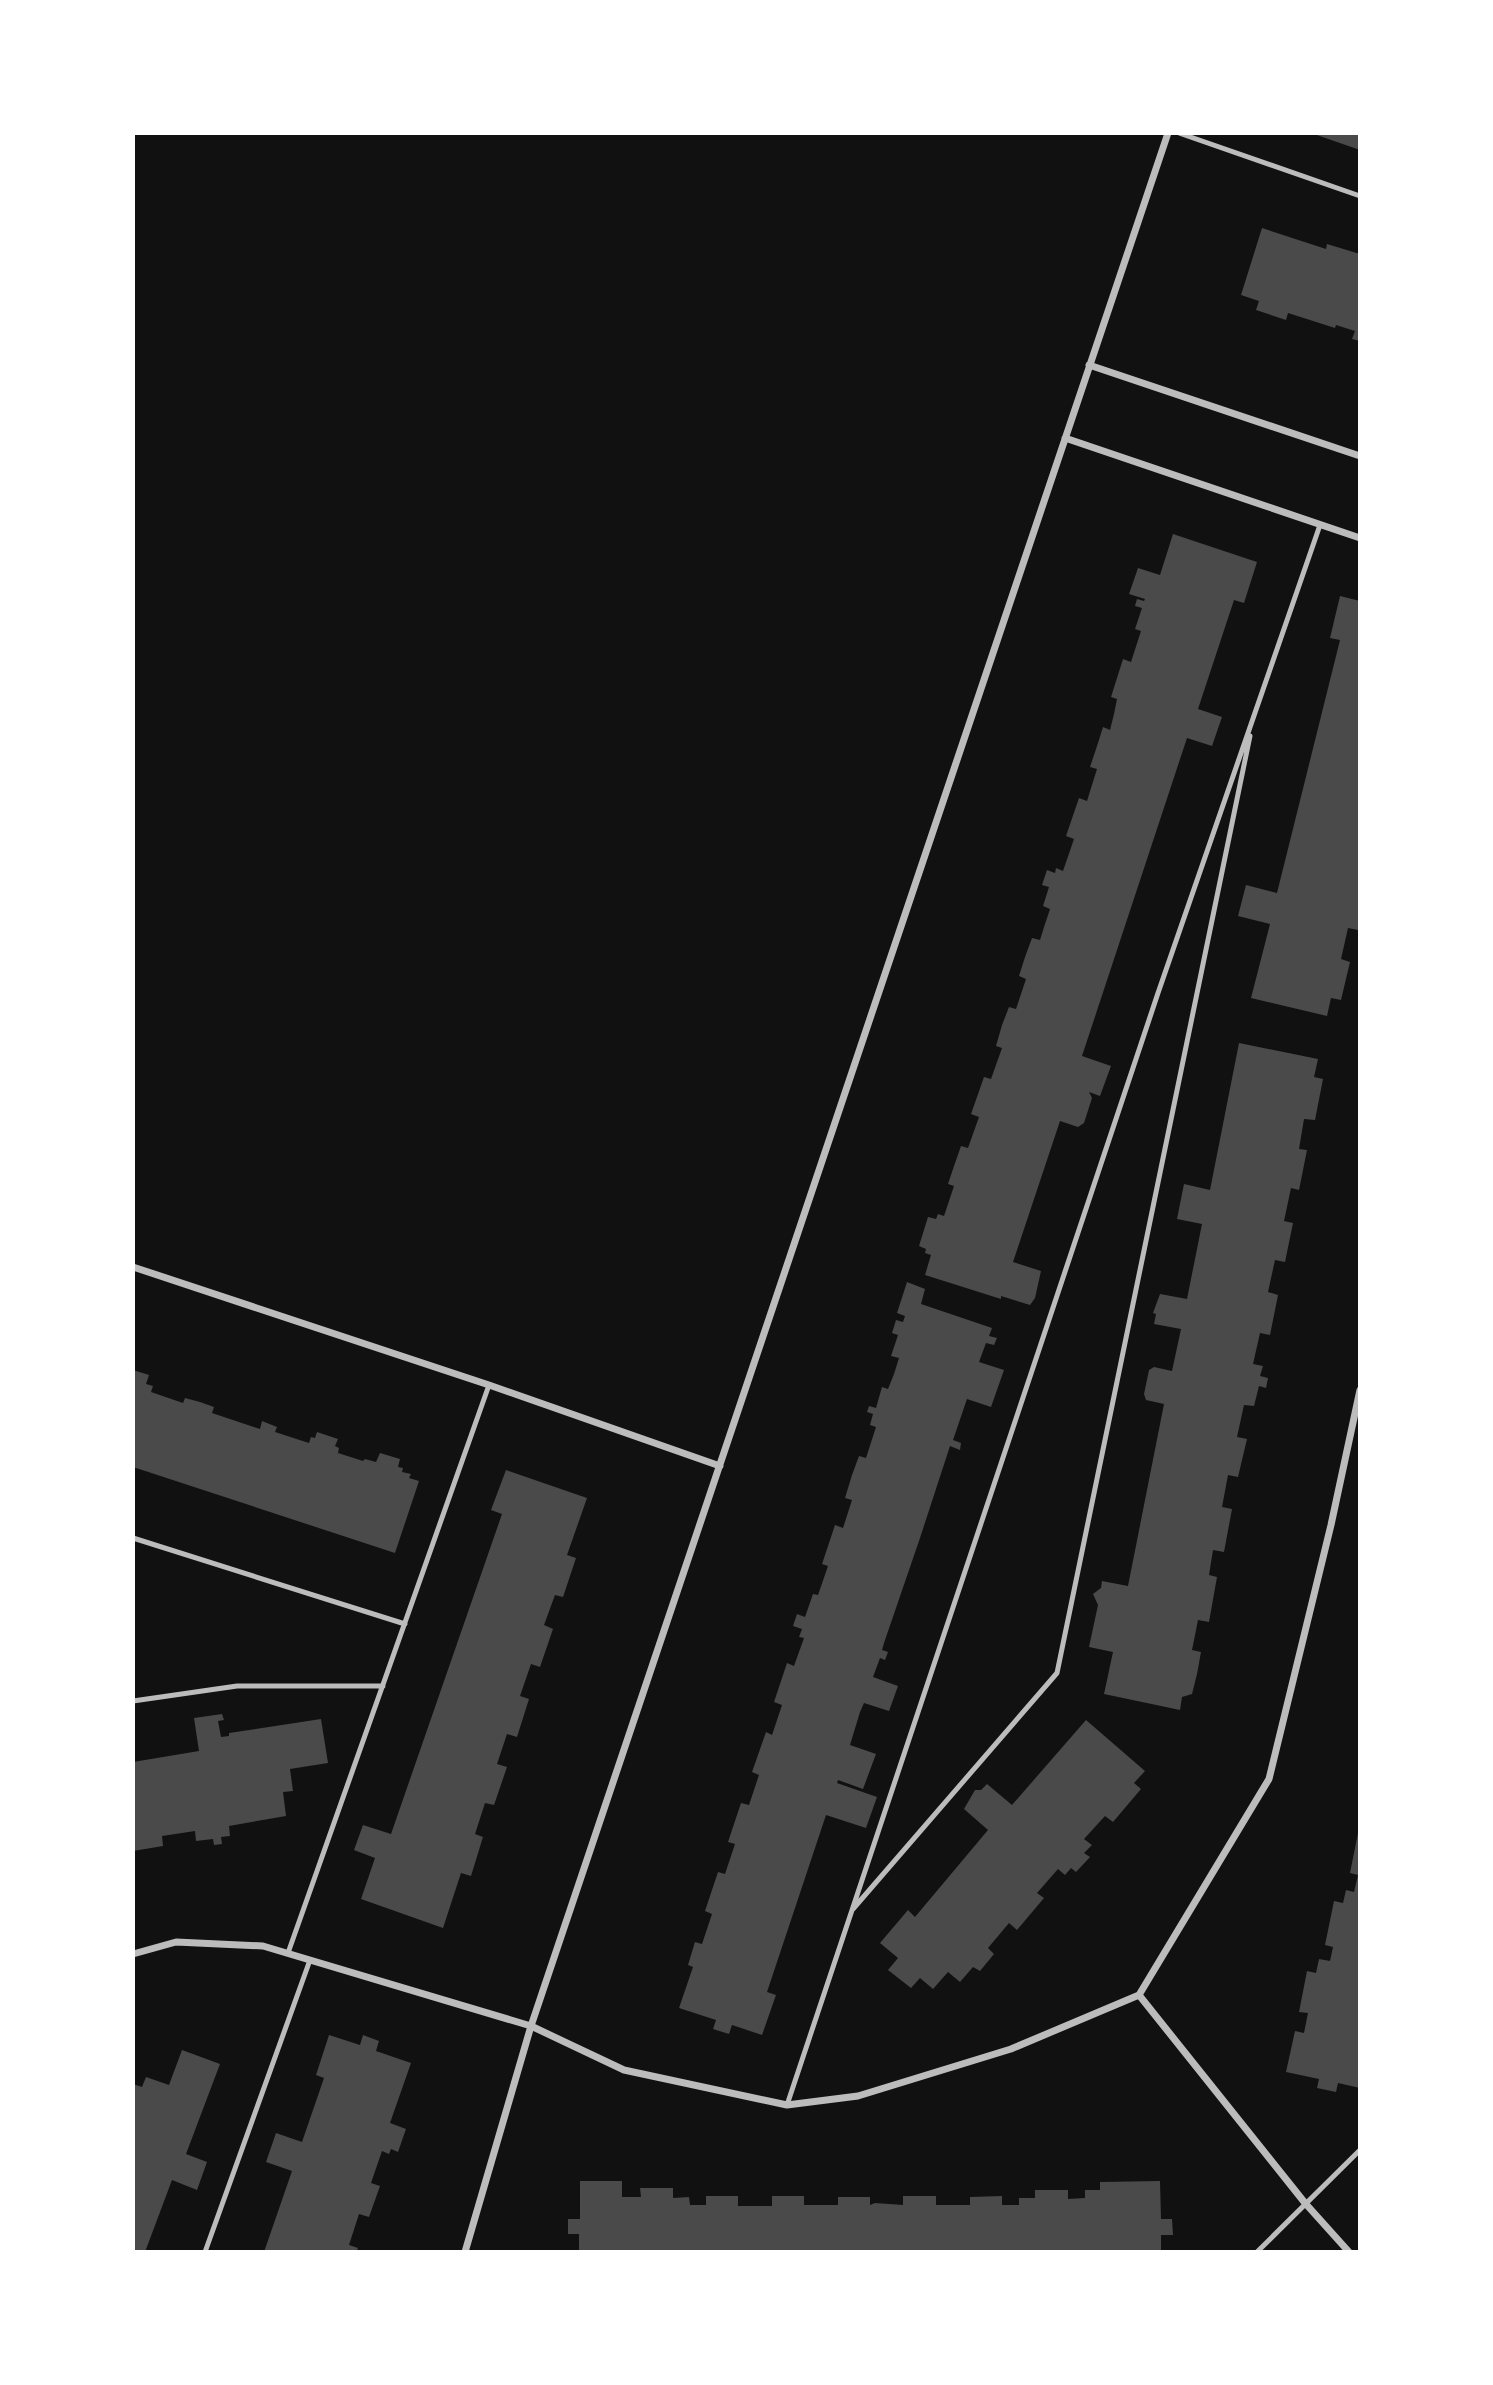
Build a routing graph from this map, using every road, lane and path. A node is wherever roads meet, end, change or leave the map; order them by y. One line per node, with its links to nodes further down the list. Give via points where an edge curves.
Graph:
1 (1168, 133): 4 (street)
2 (1179, 133): 3 (lane)
3 (1360, 196)
4 (1089, 365): 5 (street); 6 (street)
5 (1065, 438): 7 (street); 13 (street)
6 (1360, 456)
7 (1320, 525): 8 (street); 9 (lane)
8 (1360, 538)
9 (1255, 713): 18 (lane); 18 (lane, via 1057,1673)
10 (133, 1267): 11 (street)
11 (489, 1385): 13 (street); 15 (lane)
12 (1360, 1390): 22 (street, via 1269,1779)
13 (720, 1466): 23 (street)
14 (133, 1538): 15 (lane)
15 (405, 1624): 16 (lane)
16 (383, 1686): 17 (lane, via 237,1686); 19 (lane)
17 (133, 1700)
18 (851, 1911): 24 (lane)
19 (288, 1953): 20 (street, via 263,1946 176,1942); 21 (street)
20 (133, 1954)
21 (310, 1960): 23 (street); 27 (lane)
22 (1139, 1995): 24 (street, via 998,2053 858,2096); 26 (street)
23 (531, 2026): 24 (street, via 624,2070); 28 (street)
24 (787, 2105)
25 (1360, 2150): 26 (lane)
26 (1305, 2203): 29 (lane); 30 (street)
27 (205, 2252)
28 (465, 2252)
29 (1257, 2252)
30 (1349, 2252)

